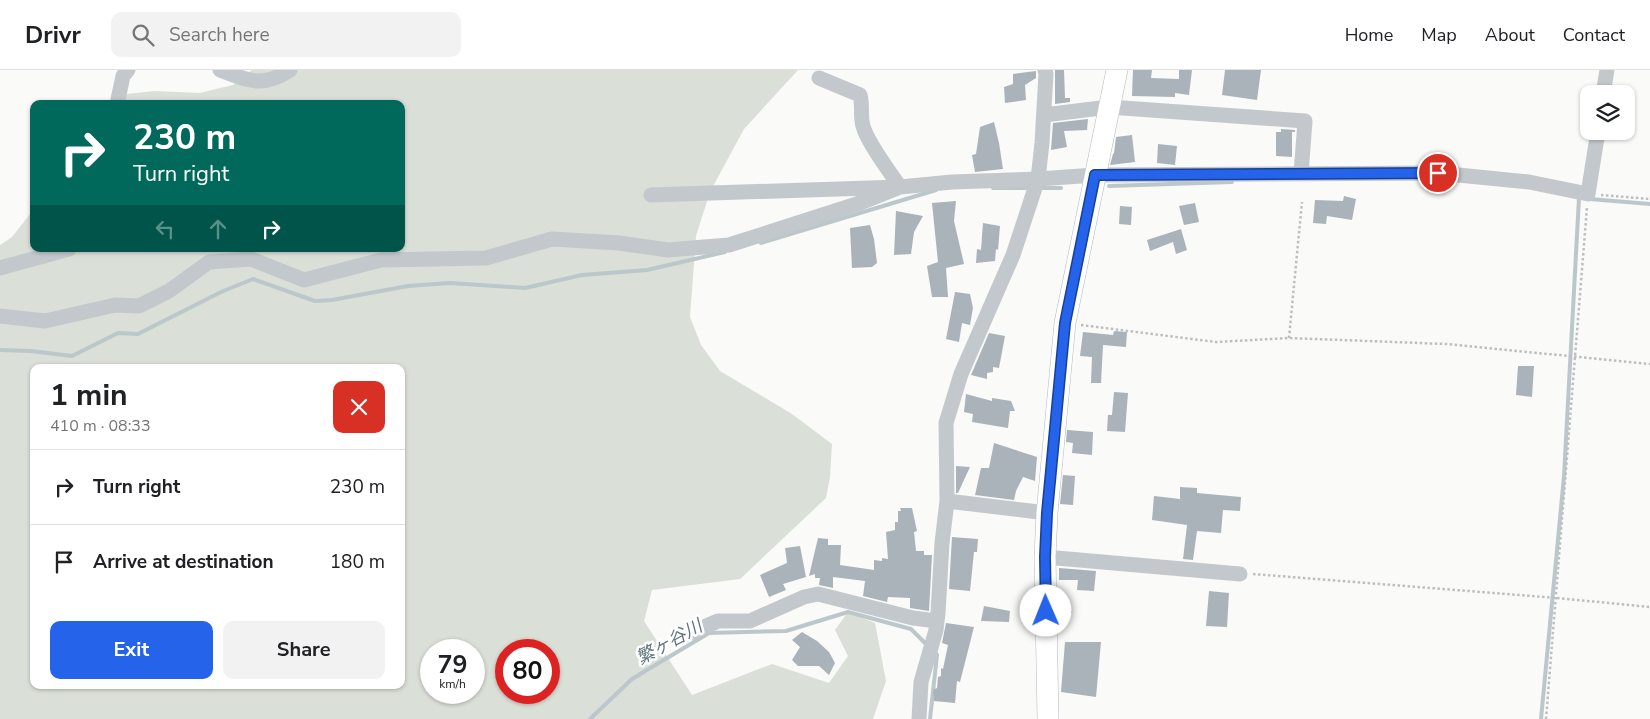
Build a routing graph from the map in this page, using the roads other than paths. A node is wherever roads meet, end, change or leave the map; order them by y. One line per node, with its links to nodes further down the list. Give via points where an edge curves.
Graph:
1 (128, 70): 9 (street, via 123,76)
2 (220, 70): 3 (street, via 242,79 264,82)
3 (290, 70)
4 (1045, 70): 11 (street)
5 (1117, 70): 10 (highway)
6 (1607, 70): 8 (street)
7 (819, 78): 16 (street, via 860,95 863,128)
8 (1604, 85)
9 (118, 100)
10 (1109, 107): 11 (street); 13 (street, via 1305,121); 14 (highway)
11 (1044, 115): 15 (street)
12 (1597, 140): 13 (street, via 1588,194 1530,182 1438,173)
13 (1301, 174): 14 (street)
14 (1095, 175): 15 (street); 22 (highway, via 1065,323)
15 (1038, 179): 16 (street); 21 (street, via 1013,255 962,374 946,424)
16 (900, 187): 17 (street); 20 (street, via 729,245 668,250 552,239 486,258 380,260 304,280 252,259 209,262 169,291 139,306 115,305 45,321)
17 (651, 195)
18 (58, 252): 19 (street)
19 (0, 268)
20 (0, 316)
21 (947, 501): 22 (street); 25 (street)
22 (1047, 513): 23 (highway)
23 (1045, 557): 24 (street); 28 (highway)
24 (1240, 574)
25 (937, 621): 26 (street, via 912,618 818,594 750,621 718,621); 27 (street, via 921,682)
26 (688, 634)
27 (919, 719)
28 (1048, 719)

